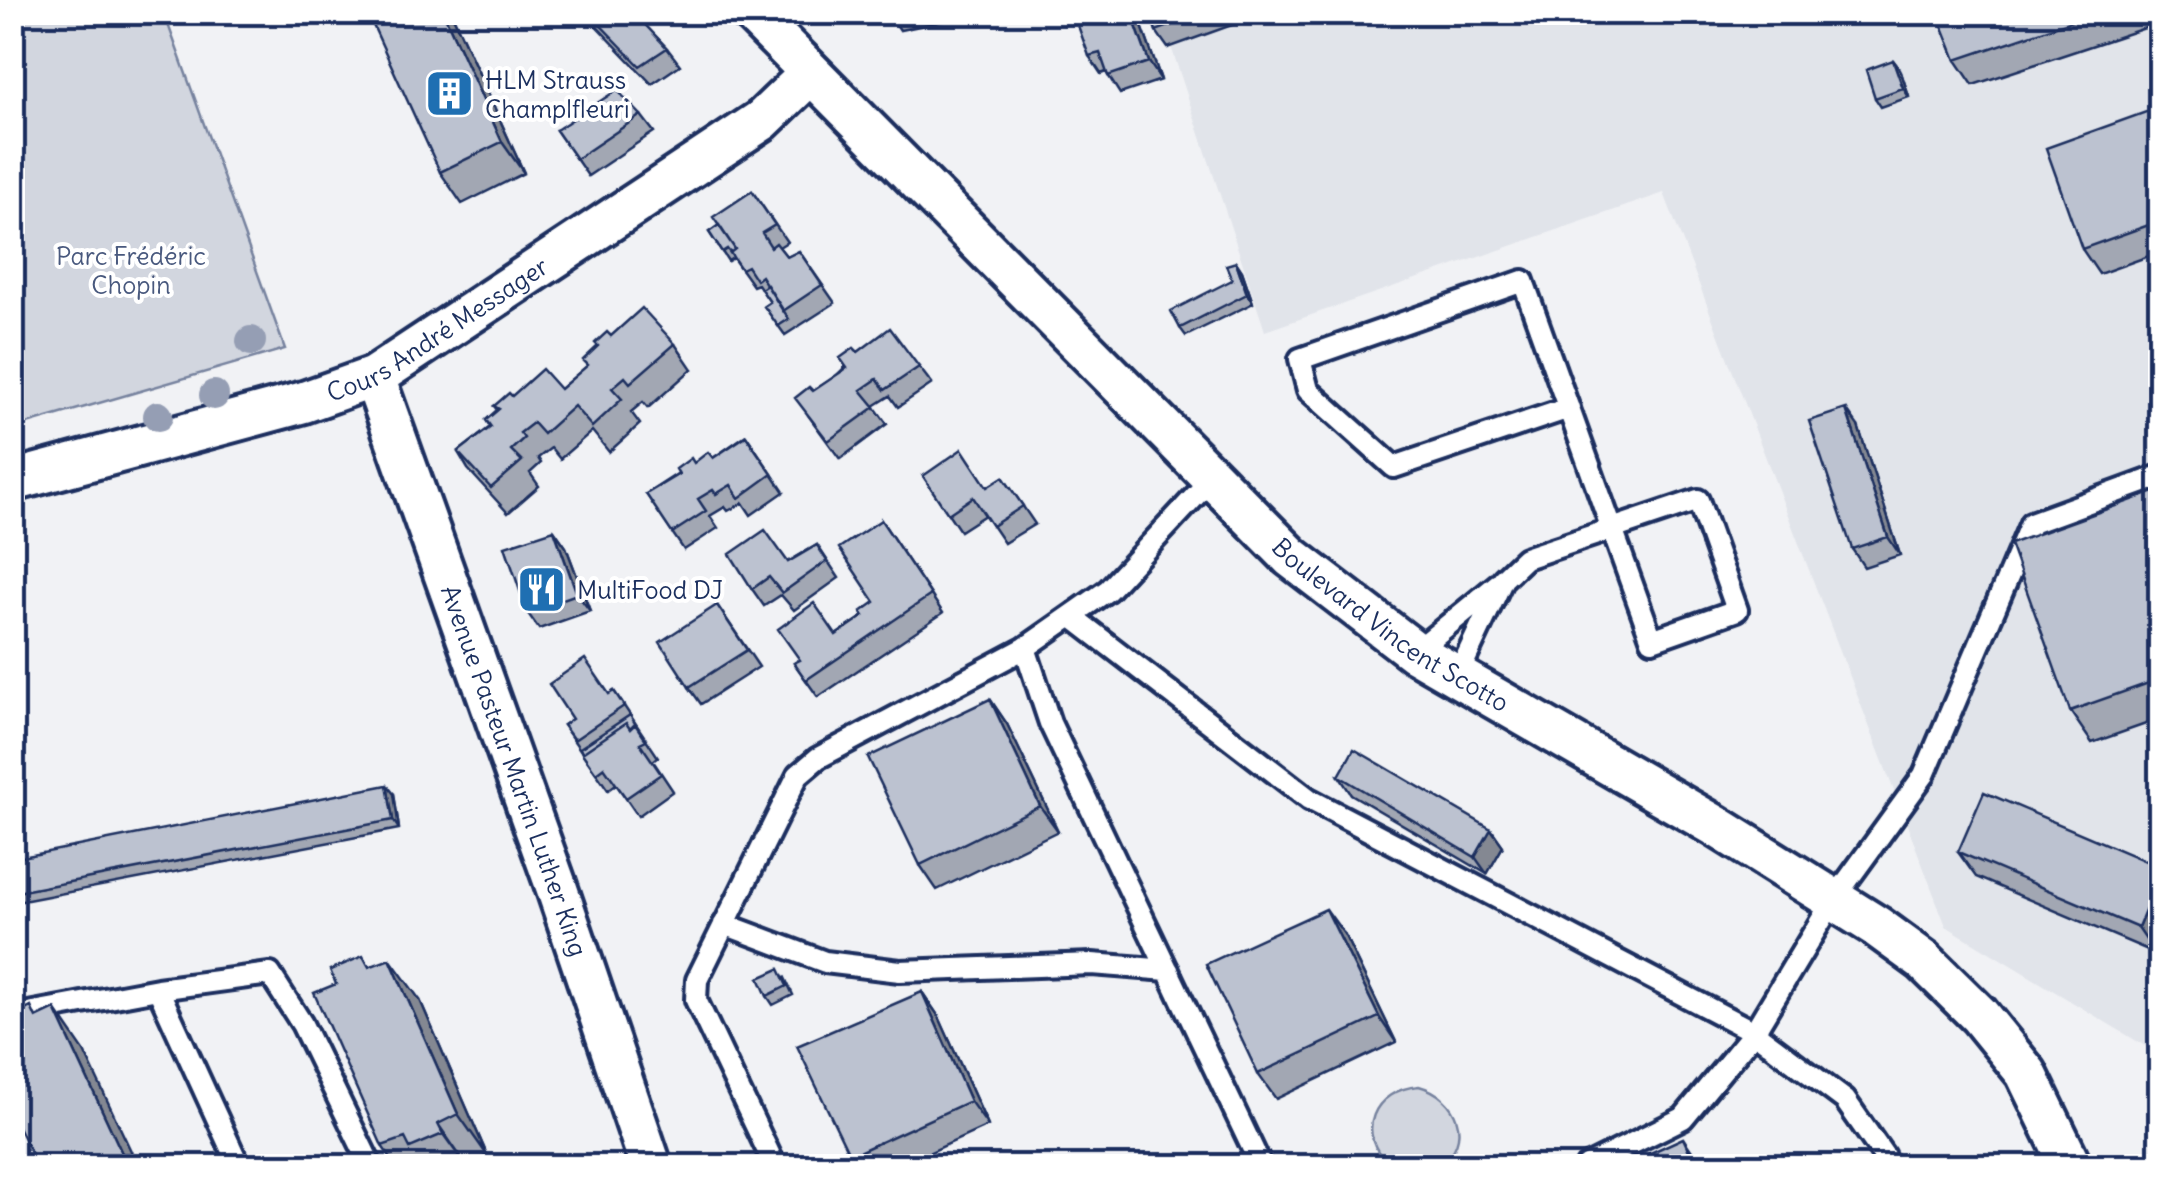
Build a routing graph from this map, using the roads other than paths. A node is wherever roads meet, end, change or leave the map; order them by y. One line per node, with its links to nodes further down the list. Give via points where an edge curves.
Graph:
1 (751, 12): 2 (street, Boulevard Vincent Scotto)
2 (810, 74): 3 (street, Cours André Messager, via 762,120); 6 (street, Boulevard Vincent Scotto)
3 (374, 377): 7 (street, Cours André Messager); 22 (street, Avenue Pasteur Martin Luther King)
4 (1569, 408): 4 (lane, via 1523,281 1300,360 1308,390 1394,468); 8 (lane)
5 (2160, 476): 14 (lane, via 2032,524 1924,775)
6 (1212, 478): 10 (lane, via 1108,590); 12 (street, Boulevard Vincent Scotto, via 1290,557)
7 (12, 482)
8 (1612, 529): 8 (lane, via 1652,640 1737,610 1698,500); 9 (lane, via 1526,558)
9 (1503, 579): 12 (lane); 13 (lane)
10 (1071, 616): 11 (lane); 19 (lane, via 1309,799)
11 (1025, 648): 15 (lane, via 818,758 798,775); 16 (lane, via 1050,723)
12 (1415, 652): 13 (street, Boulevard Vincent Scotto)
13 (1457, 677): 14 (street, Boulevard Vincent Scotto)
14 (1834, 900): 19 (lane); 27 (street, Boulevard Vincent Scotto, via 1924,962 1978,1014 2026,1073)
15 (724, 924): 16 (lane, via 826,962 900,971 1092,964); 23 (lane, via 697,980 696,1000)
16 (1168, 970): 24 (lane)
17 (158, 988): 18 (lane); 20 (lane); 21 (lane, via 270,974 302,1024)
18 (12, 1016)
19 (1754, 1032): 25 (lane, via 1683,1118); 26 (lane, via 1846,1100)
20 (239, 1166)
21 (371, 1166)
22 (651, 1166)
23 (774, 1166)
24 (1261, 1166)
25 (1586, 1166)
26 (1884, 1166)
27 (2071, 1166)

